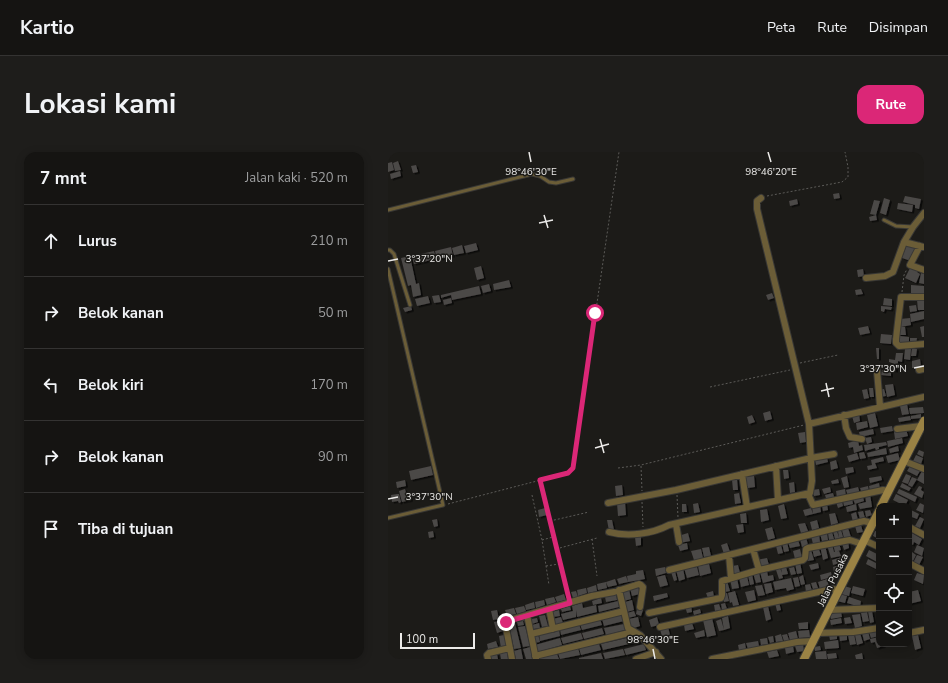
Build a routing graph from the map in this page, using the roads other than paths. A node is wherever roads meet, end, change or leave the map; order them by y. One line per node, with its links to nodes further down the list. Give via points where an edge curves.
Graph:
1 (573, 179): 3 (lane, via 556,183 532,174)
2 (761, 198): 22 (street, via 757,201 757,209)
3 (388, 210)
4 (924, 213): 6 (street)
5 (884, 220): 6 (lane, via 896,226)
6 (912, 227): 7 (street)
7 (904, 242): 8 (street); 12 (street, via 893,272 885,276)
8 (922, 246): 11 (street, via 910,265)
9 (388, 250): 16 (lane, via 394,254)
10 (388, 269): 13 (lane)
11 (924, 270)
12 (866, 278)
13 (393, 294): 14 (lane); 39 (lane, via 443,505)
14 (388, 295)
15 (924, 298): 17 (street, via 901,297 896,339 898,346)
16 (410, 305)
17 (924, 344)
18 (877, 371): 20 (street)
19 (924, 396): 20 (street)
20 (880, 406): 21 (street)
21 (844, 415): 22 (street); 25 (street, via 850,437)
22 (809, 424): 27 (street)
23 (923, 424): 24 (street); 28 (street)
24 (897, 429)
25 (862, 439)
26 (834, 454): 27 (street)
27 (811, 458): 29 (street); 33 (street, via 812,481)
28 (904, 461): 30 (street); 32 (street)
29 (776, 466): 31 (street); 34 (street)
30 (924, 469)
31 (742, 474): 35 (street); 37 (street)
32 (889, 491): 33 (street, via 883,490 813,505); 36 (street)
33 (808, 494): 34 (street)
34 (778, 500): 37 (street)
35 (608, 503)
36 (883, 503)
37 (747, 507): 40 (street)
38 (876, 517): 41 (street, Jalan Pusaka)
39 (388, 518)
40 (677, 524): 43 (street, via 648,532); 45 (street)
41 (872, 524): 46 (street, Jalan Pusaka); 48 (street, via 864,521)
42 (912, 530): 44 (street)
43 (609, 532)
44 (924, 535)
45 (679, 542)
46 (863, 542): 47 (street); 52 (street, via 850,540 808,548 803,560); 56 (street, Jalan Pusaka)
47 (876, 546)
48 (753, 549): 49 (street); 52 (street)
49 (729, 555): 51 (street); 54 (street)
50 (912, 565): 53 (street)
51 (669, 570)
52 (758, 570): 54 (street)
53 (924, 571)
54 (731, 578): 62 (street, via 721,581 721,598)
55 (619, 590): 57 (street, via 641,584 643,588); 59 (street); 61 (street)
56 (838, 590): 60 (street, Jalan Pusaka); 64 (street, via 832,589)
57 (640, 607)
58 (876, 608): 60 (street)
59 (548, 609): 63 (street); 66 (street)
60 (829, 610): 70 (street, Jalan Pusaka)
61 (624, 612): 66 (street); 68 (street, via 628,628)
62 (649, 613)
63 (527, 615): 71 (street); 73 (street, via 507,621 504,625)
64 (660, 627)
65 (876, 628): 70 (street)
66 (553, 629): 71 (street)
67 (924, 630): 69 (street)
68 (633, 632): 74 (street, via 640,634); 75 (street)
69 (912, 632)
70 (818, 633): 72 (street, Jalan Pusaka)
71 (531, 634): 75 (street)
72 (814, 641): 80 (street); 81 (street, Jalan Pusaka)
73 (510, 648): 76 (street, via 489,652); 77 (street)
74 (656, 652): 78 (street); 79 (street)
75 (535, 658)
76 (488, 659)
77 (512, 659)
78 (636, 659)
79 (661, 659)
80 (712, 659)
81 (804, 659)

